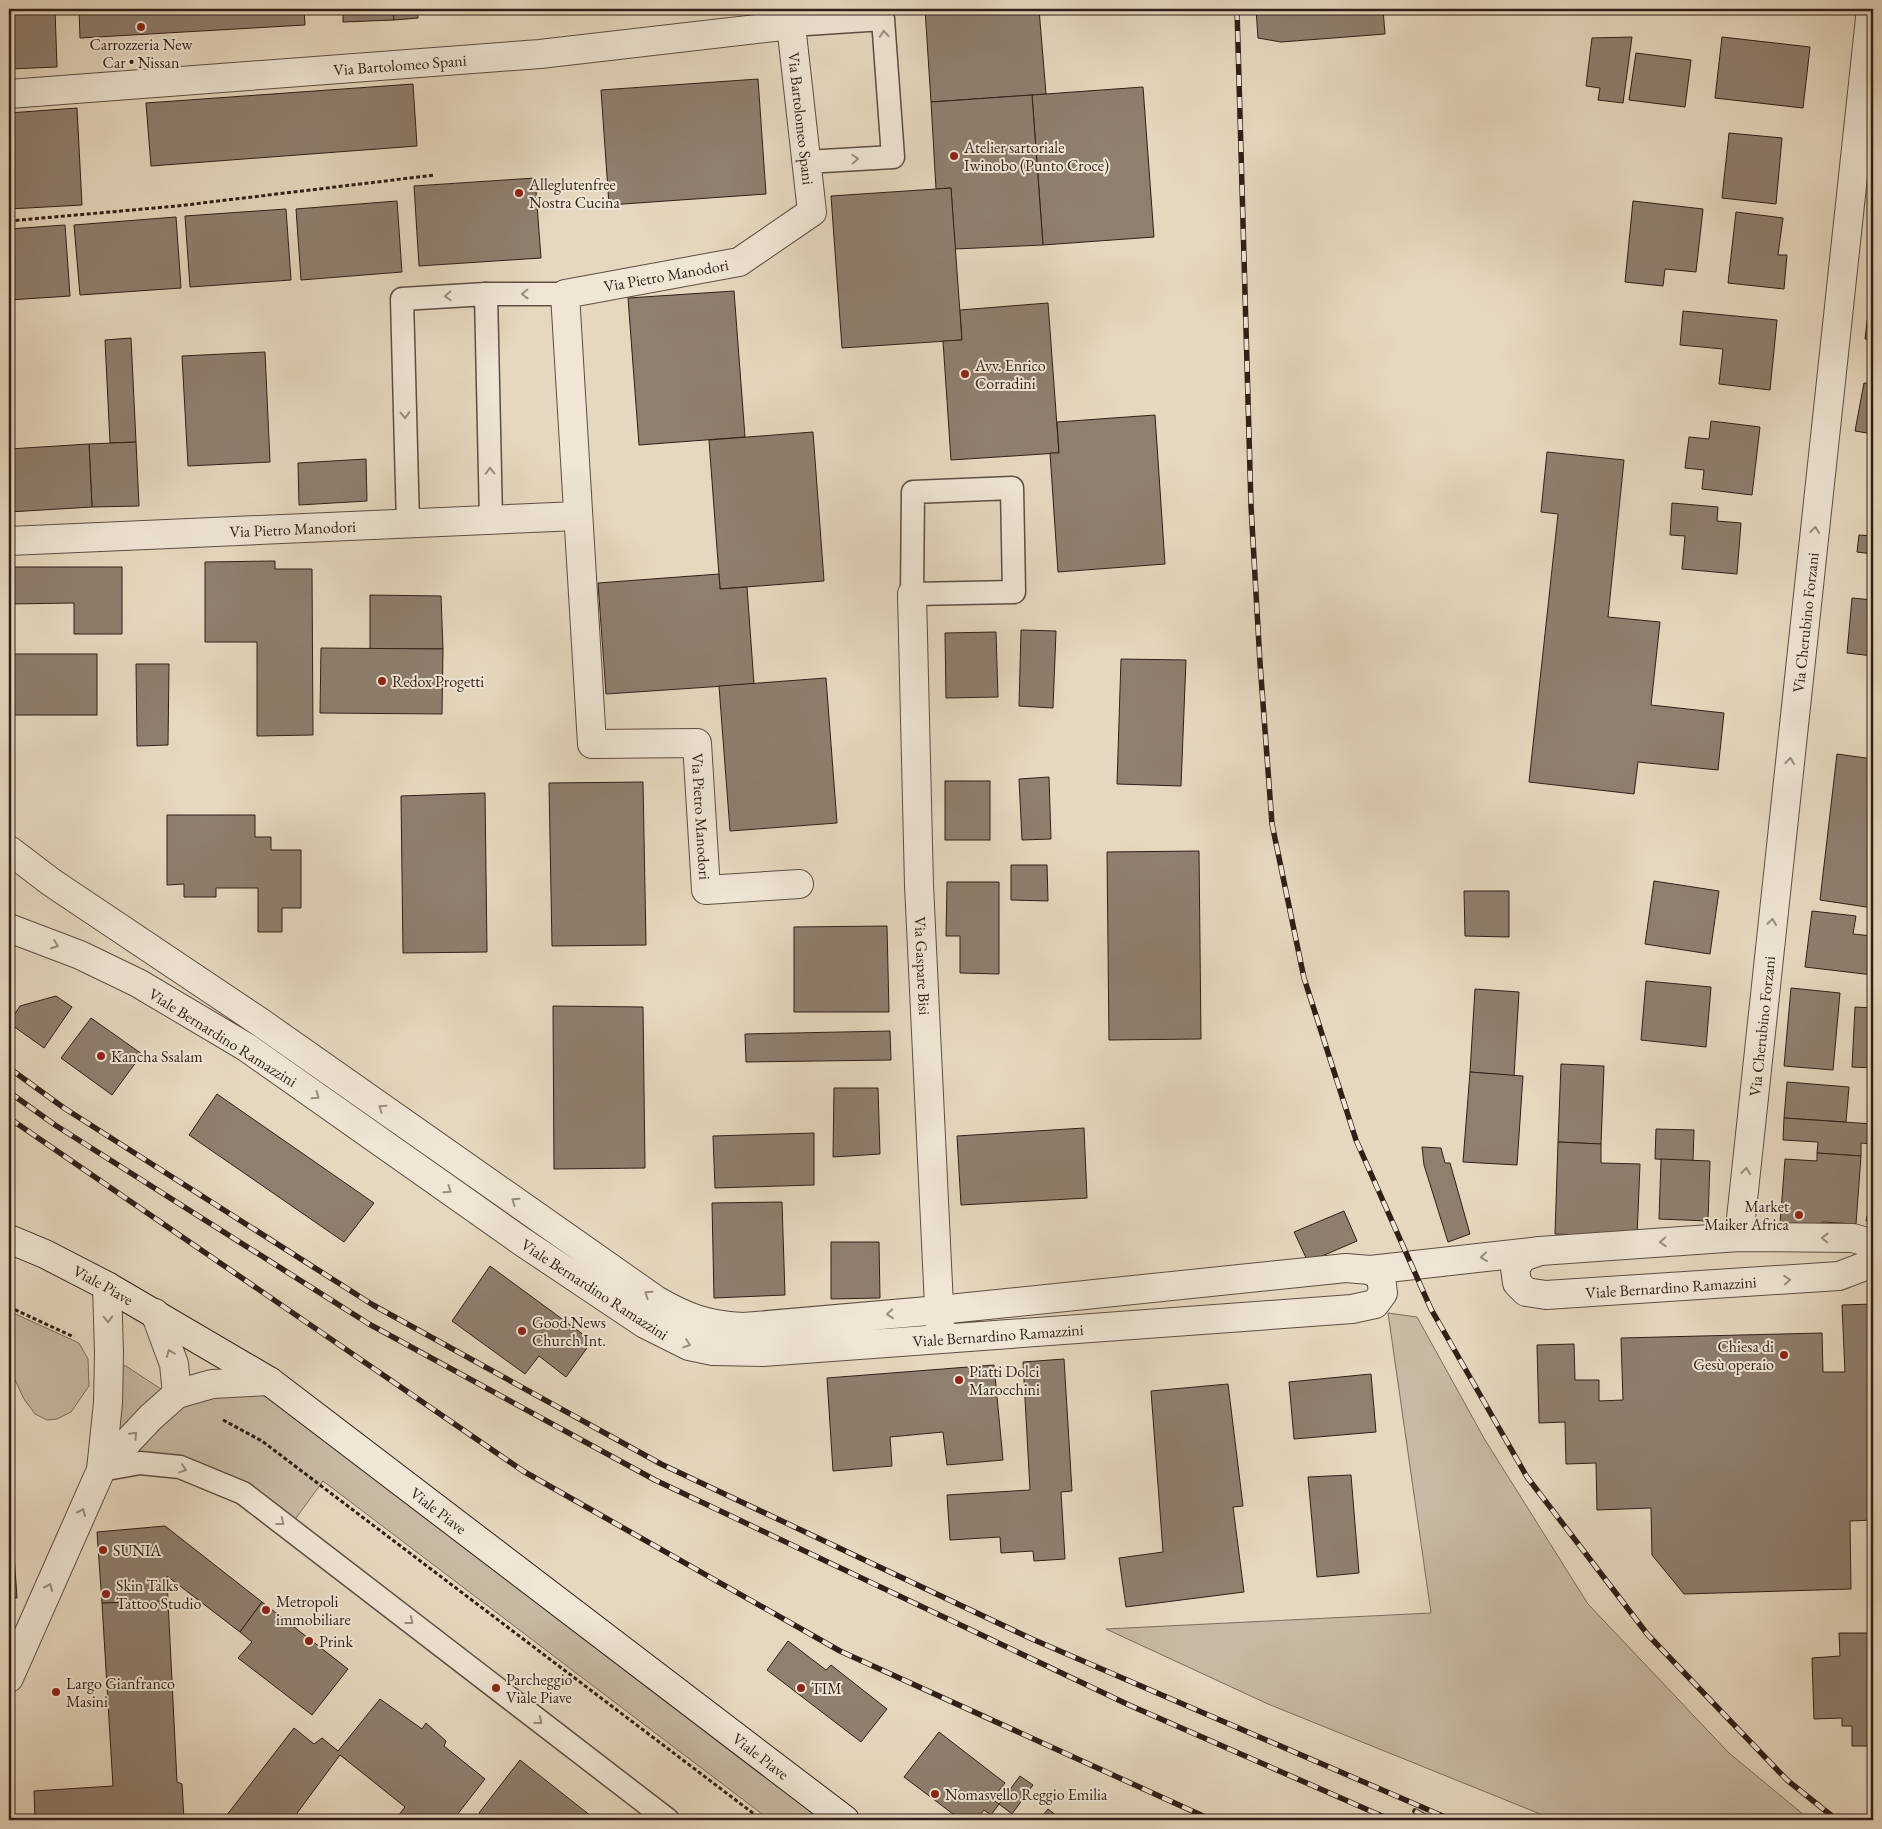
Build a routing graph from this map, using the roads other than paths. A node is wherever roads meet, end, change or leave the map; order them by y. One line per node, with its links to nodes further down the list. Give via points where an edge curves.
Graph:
1 (1871, 9): 16 (street, Via Cherubino Forzani, one-way to 1)
2 (791, 17): 3 (street, Via Bartolomeo Spani, via 540,54); 4 (street, Via Bartolomeo Spani); 4 (lane, one-way to 2, via 893,157 882,19)
3 (9, 94)
4 (806, 162): 5 (street, Via Bartolomeo Spani)
5 (812, 212): 7 (street, Via Pietro Manodori, via 739,262)
6 (486, 294): 7 (lane, Via Pietro Manodori, one-way to 6); 9 (lane, one-way to 6); 10 (lane, Via Pietro Manodori, one-way to 10, via 402,299)
7 (565, 294): 8 (street, Via Pietro Manodori)
8 (577, 516): 9 (street, Via Pietro Manodori); 14 (street, Via Pietro Manodori, via 592,744 697,743 706,890)
9 (491, 520): 10 (street, Via Pietro Manodori)
10 (408, 524): 11 (street, Via Pietro Manodori)
11 (9, 542)
12 (912, 594): 12 (lane, Via Gaspare Bisi, via 913,492 1012,488 1014,592); 23 (street, Via Gaspare Bisi, via 919,885)
13 (9, 850): 23 (street, Viale Bernardino Ramazzini, one-way to 13, via 744,1327 699,1321 676,1311)
14 (799, 884)
15 (9, 928): 25 (street, Viale Bernardino Ramazzini, one-way to 25, via 80,955 130,979 246,1047 521,1241 645,1324 689,1346 763,1352)
16 (1739, 1237): 18 (street, Viale Bernardino Ramazzini, one-way to 16, via 1853,1238); 19 (street, Viale Bernardino Ramazzini, one-way to 19)
17 (9, 1239): 22 (street, Viale Piave)
18 (1873, 1244)
19 (1540, 1251): 20 (street, Viale Bernardino Ramazzini, one-way to 20, via 1523,1257 1515,1268 1517,1283 1526,1292 1546,1295 1839,1276); 21 (street, Viale Bernardino Ramazzini, one-way to 21)
20 (1873, 1263)
21 (1370, 1270): 23 (street, Viale Bernardino Ramazzini, via 1346,1268); 25 (street, Viale Bernardino Ramazzini, via 1381,1277 1383,1293 1375,1304 1352,1309)
22 (107, 1286): 24 (street, Viale Piave); 28 (street, one-way to 28, via 109,1353)
23 (939, 1310): 25 (street, Via Gaspare Bisi)
24 (155, 1313): 26 (street, Viale Piave); 27 (street, one-way to 24, via 174,1364)
25 (941, 1339)
26 (268, 1382): 27 (street, via 212,1384); 31 (street, Viale Piave)
27 (177, 1394): 28 (street, one-way to 27)
28 (101, 1470): 29 (street, one-way to 28); 30 (lane, one-way to 30, via 140,1463 180,1467 243,1493)
29 (9, 1678)
30 (668, 1820)
31 (845, 1820)

